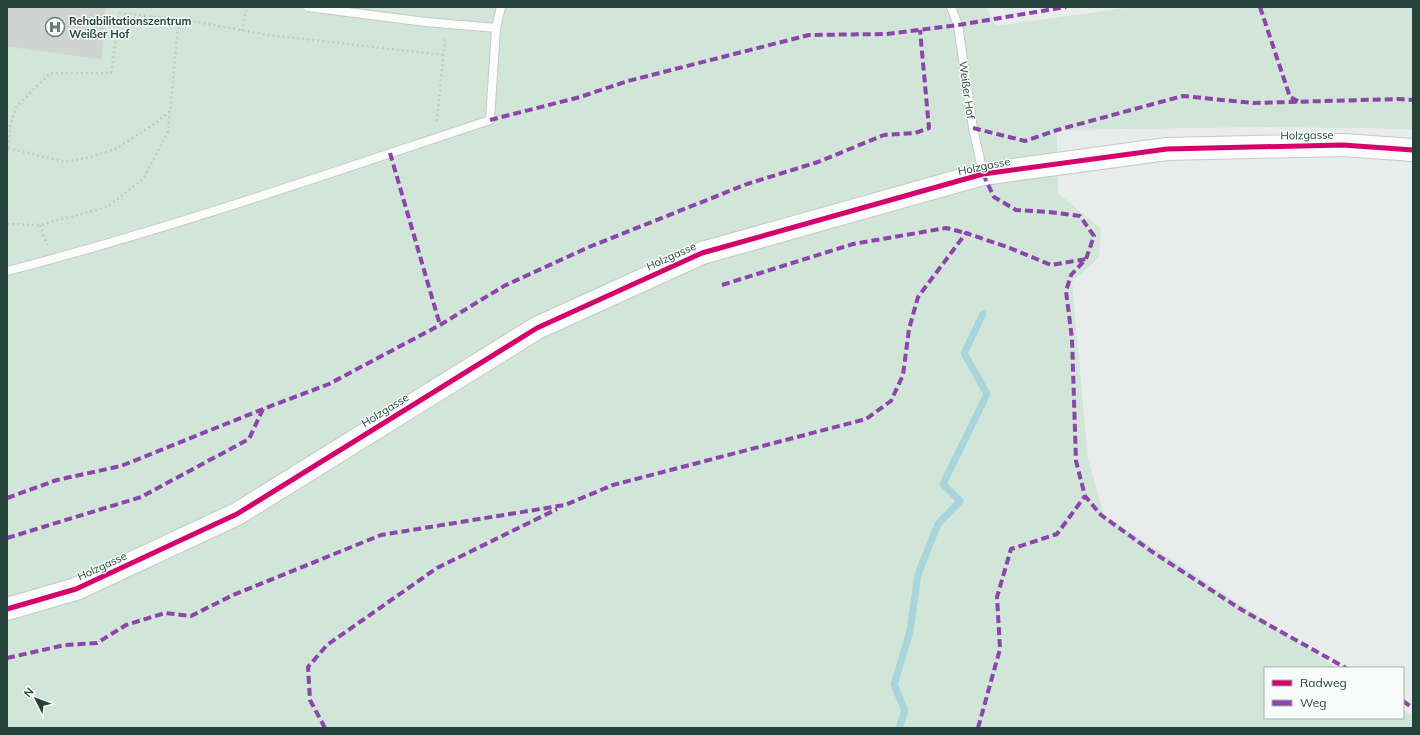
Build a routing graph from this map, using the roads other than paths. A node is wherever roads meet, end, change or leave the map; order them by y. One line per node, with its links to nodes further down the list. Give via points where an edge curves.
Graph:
1 (308, 7): 4 (lane)
2 (501, 7): 4 (lane)
3 (951, 7): 6 (lane, Weißer Hof, via 958,25 973,128)
4 (496, 28): 7 (lane, via 490,120 228,206)
5 (1413, 150): 6 (street, Holzgasse, via 1343,144 1167,149)
6 (983, 174): 8 (street, Holzgasse, via 702,253 537,328 237,514 76,589)
7 (7, 271)
8 (7, 609)

